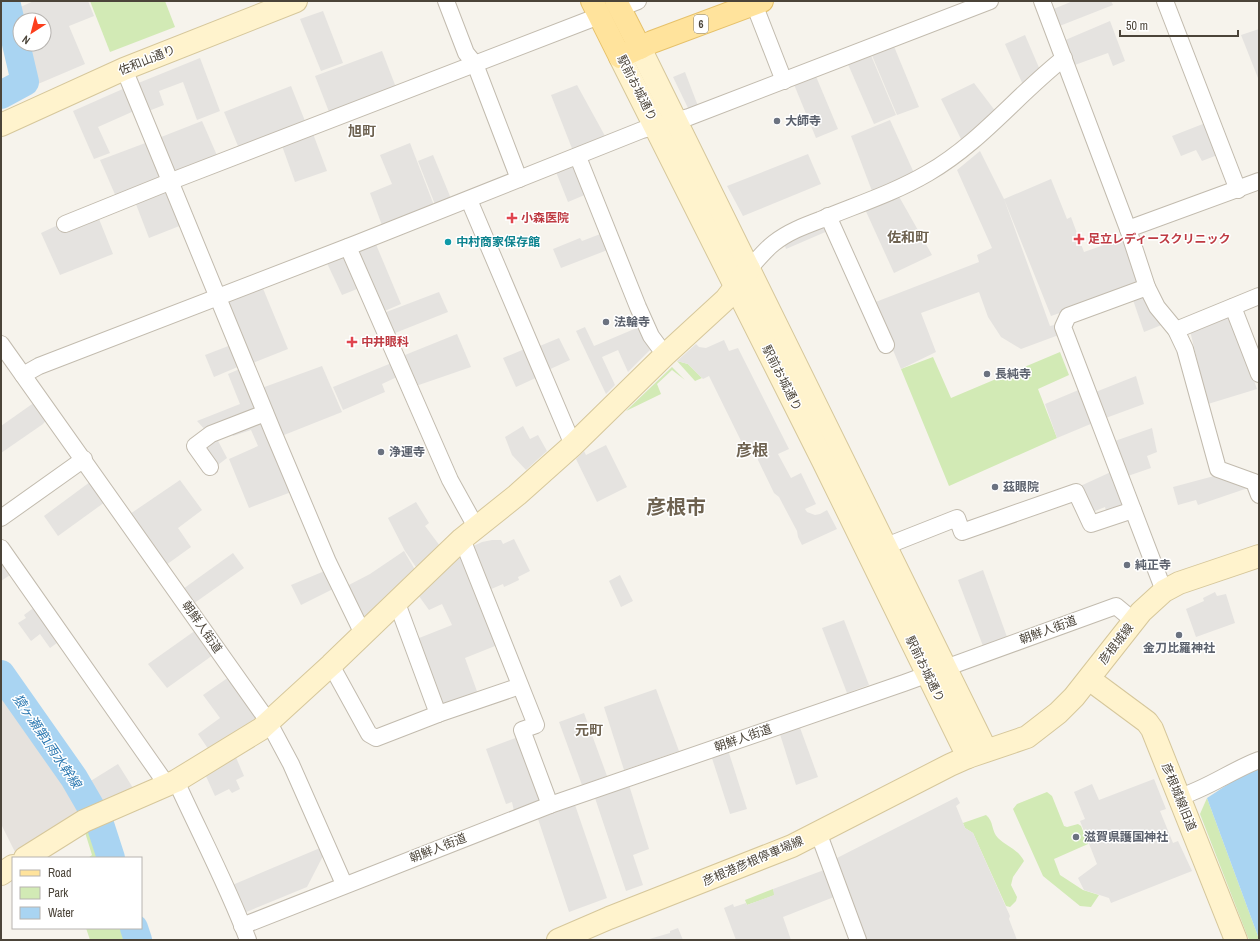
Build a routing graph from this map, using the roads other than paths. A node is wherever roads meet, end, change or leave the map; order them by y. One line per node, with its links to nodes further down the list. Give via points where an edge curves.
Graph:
1 (296, 1): 13 (main road, 佐和山通り)
2 (446, 1): 12 (street, via 466,53)
3 (990, 1): 14 (street)
4 (1042, 1): 11 (street)
5 (1165, 1): 21 (street)
6 (758, 2): 9 (main road, 6); 14 (street)
7 (625, 3): 9 (main road, 駅前お城通り)
8 (596, 9): 10 (main road, 駅前お城通り); 12 (street)
9 (640, 48): 10 (main road, 6); 15 (main road, 駅前お城通り)
10 (620, 56): 15 (main road, 駅前お城通り)
11 (1064, 58): 23 (street, via 1039,78 973,142 949,160 897,189); 25 (street)
12 (475, 64): 18 (street); 20 (street)
13 (124, 69): 16 (main road, 佐和山通り); 20 (street)
14 (784, 81): 15 (street)
15 (666, 124): 17 (street, via 642,130); 27 (main road, 駅前お城通り); 28 (main road, 駅前お城通り)
16 (1, 126)
17 (578, 157): 18 (street); 36 (street, via 638,308 651,336)
18 (519, 179): 22 (street)
19 (1259, 181): 21 (street)
20 (169, 182): 24 (street); 31 (street)
21 (1238, 190): 25 (street)
22 (469, 200): 26 (street); 40 (street)
23 (828, 216): 27 (street, via 780,239); 35 (street)
24 (65, 224)
25 (1128, 229): 29 (street)
26 (348, 247): 31 (street); 46 (street, via 450,480)
27 (749, 269): 28 (main road); 47 (main road, 駅前お城通り)
28 (736, 286): 36 (main road, via 726,299); 55 (main road, 駅前お城通り)
29 (1147, 287): 33 (street, via 1157,307); 44 (street, via 1068,316 1063,327)
30 (1259, 296): 32 (street)
31 (216, 298): 38 (street, via 39,366); 39 (street)
32 (1233, 307): 33 (street); 37 (street)
33 (1176, 330): 43 (street, via 1185,349 1218,470 1254,482)
34 (1, 344): 38 (street, 朝鮮人街道)
35 (886, 345)
36 (665, 355): 40 (main road)
37 (1259, 374)
38 (23, 375): 41 (street, 朝鮮人街道)
39 (265, 413): 42 (street, via 211,434 195,446); 53 (street, via 328,562)
40 (573, 445): 46 (main road)
41 (84, 459): 45 (street); 59 (street, 朝鮮人街道)
42 (210, 467)
43 (1259, 495)
44 (1133, 510): 47 (street, via 1091,524 1076,492 962,532 957,518); 50 (street)
45 (1, 518)
46 (469, 533): 51 (main road); 57 (street)
47 (886, 546): 55 (main road, 駅前お城通り)
48 (1, 548): 62 (street)
49 (1259, 556): 50 (main road, 彦根城線)
50 (1164, 591): 52 (main road, 彦根城線)
51 (397, 603): 53 (main road); 58 (street)
52 (1134, 621): 55 (street, 朝鮮人街道, via 1116,606); 56 (main road, 彦根城線)
53 (363, 634): 54 (main road)
54 (331, 665): 58 (street, via 370,734 376,738); 59 (main road)
55 (937, 671): 60 (main road, 駅前お城通り); 64 (street, 朝鮮人街道)
56 (1089, 679): 60 (main road, 彦根城線, via 1058,713 1026,737); 63 (main road, 彦根城線旧道, via 1147,722)
57 (520, 686): 58 (street); 64 (street, via 536,725 522,730)
58 (438, 714)
59 (268, 721): 62 (main road, via 261,729); 69 (street, 朝鮮人街道, via 291,764)
60 (977, 754): 65 (main road, 彦根港彦根停車場線)
61 (1259, 760): 63 (street, via 1238,768 1193,793)
62 (172, 783): 66 (main road, via 93,817); 70 (street, via 221,876)
63 (1179, 797): 73 (main road, 彦根城線旧道)
64 (550, 805): 69 (street, 朝鮮人街道)
65 (818, 832): 71 (main road, 彦根港彦根停車場線, via 792,846); 72 (street)
66 (27, 857)
67 (12, 867): 68 (main road)
68 (1, 874)
69 (344, 884): 70 (street)
70 (245, 933)
71 (558, 940)
72 (858, 940)
73 (1236, 940)

